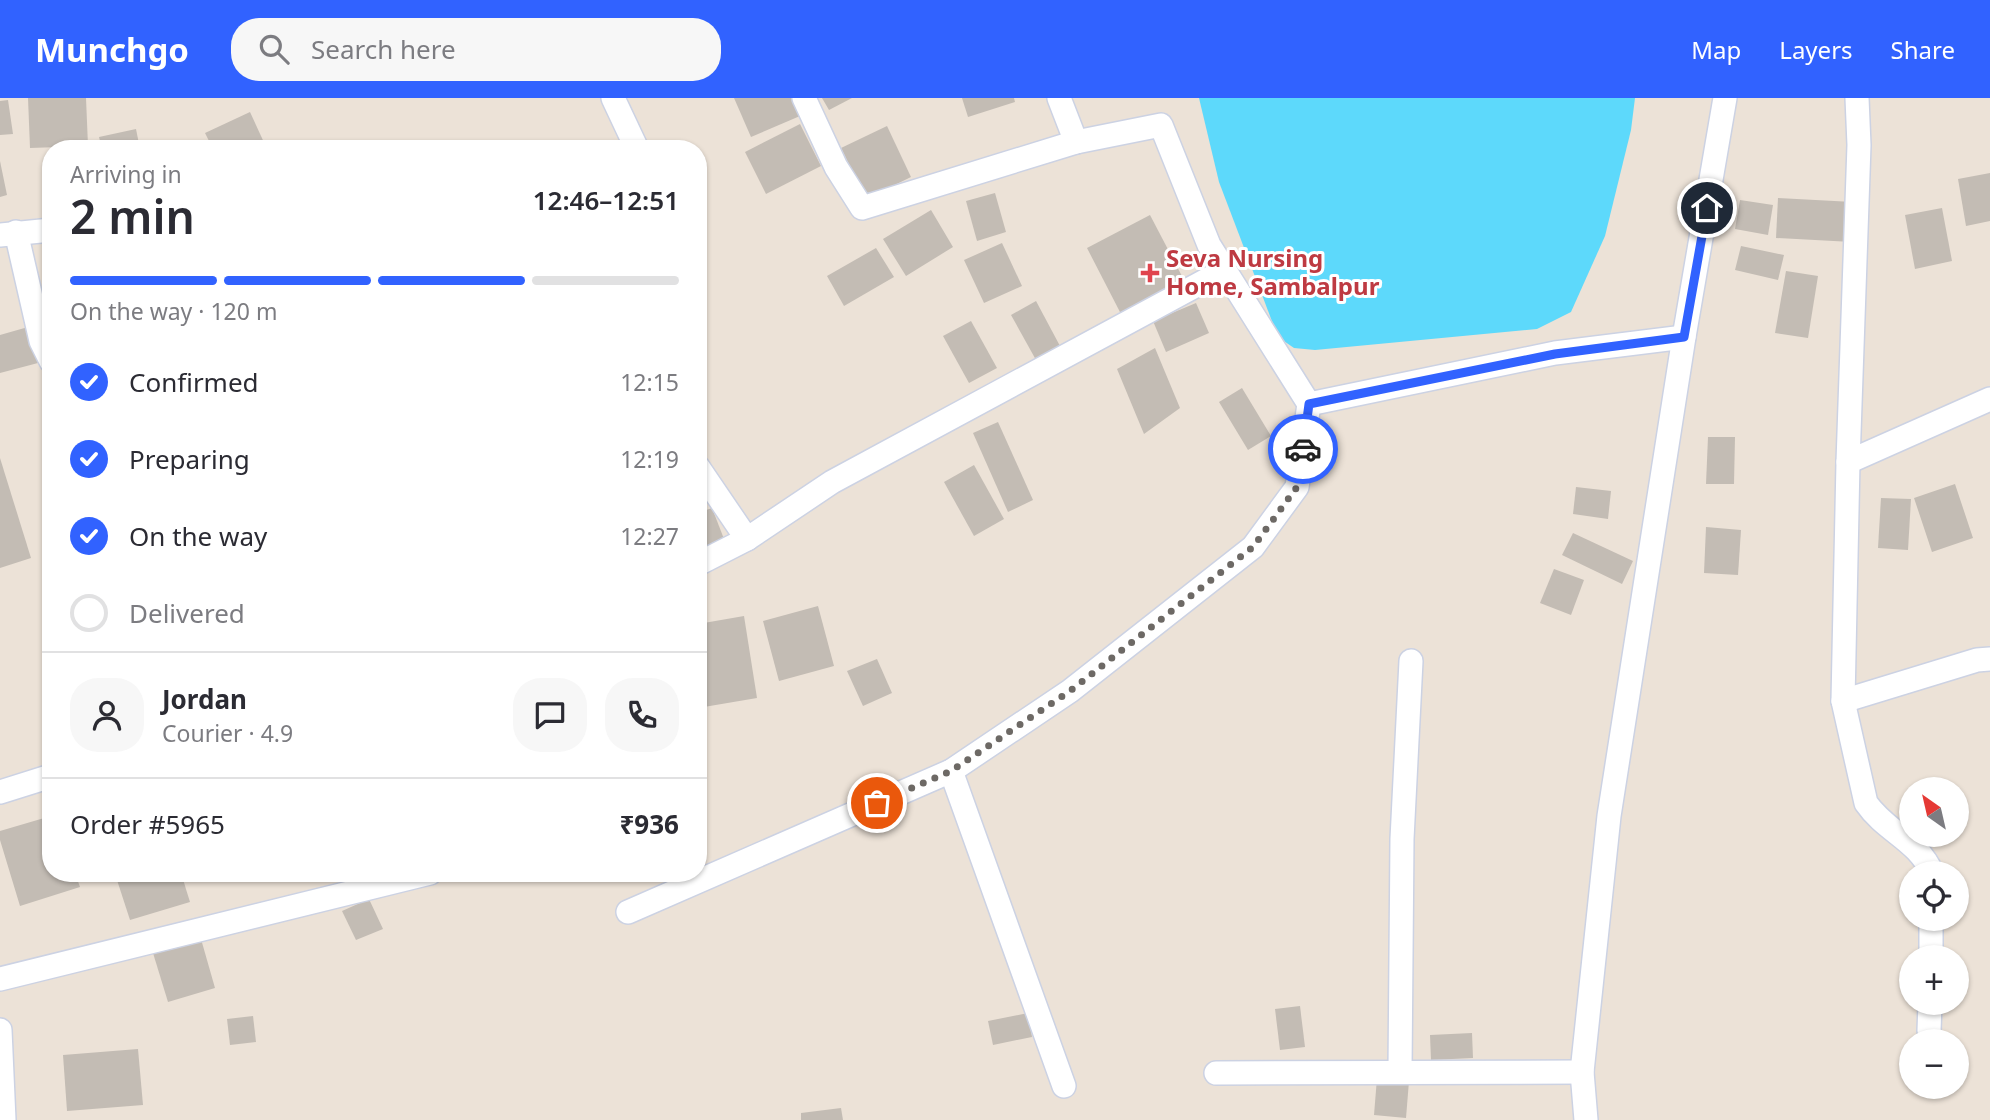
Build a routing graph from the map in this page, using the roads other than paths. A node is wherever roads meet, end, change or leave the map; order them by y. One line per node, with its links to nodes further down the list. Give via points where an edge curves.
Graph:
1 (613, 98): 6 (street)
2 (804, 98): 7 (street, via 836,167 862,208)
3 (1059, 98): 7 (street)
4 (1725, 98): 11 (street)
5 (1857, 98): 15 (street)
6 (633, 140)
7 (1076, 142): 10 (street, via 1161,125 1209,246)
8 (42, 231): 9 (street)
9 (8, 233): 12 (street)
10 (1225, 270): 14 (street); 17 (street, via 832,482)
11 (1684, 337): 14 (street, via 1555,354); 33 (street, via 1609,816)
12 (42, 343)
13 (1990, 399): 15 (street)
14 (1309, 404): 22 (street, via 1297,487 1253,547 1070,691)
15 (1848, 462): 21 (street)
16 (707, 480): 17 (street)
17 (747, 539): 18 (street)
18 (707, 559)
19 (1990, 660): 21 (street)
20 (1411, 661): 32 (street, via 1402,839)
21 (1843, 701): 25 (street, via 1866,803)
22 (951, 771): 26 (street); 35 (street)
23 (42, 779): 24 (street)
24 (0, 792)
25 (1926, 861)
26 (707, 878)
27 (393, 882): 30 (street)
28 (697, 882): 29 (street)
29 (628, 912)
30 (0, 979)
31 (0, 1030): 36 (street)
32 (1400, 1071): 33 (street); 34 (street)
33 (1582, 1072): 37 (street)
34 (1216, 1073)
35 (1064, 1086)
36 (4, 1120)
37 (1586, 1120)

